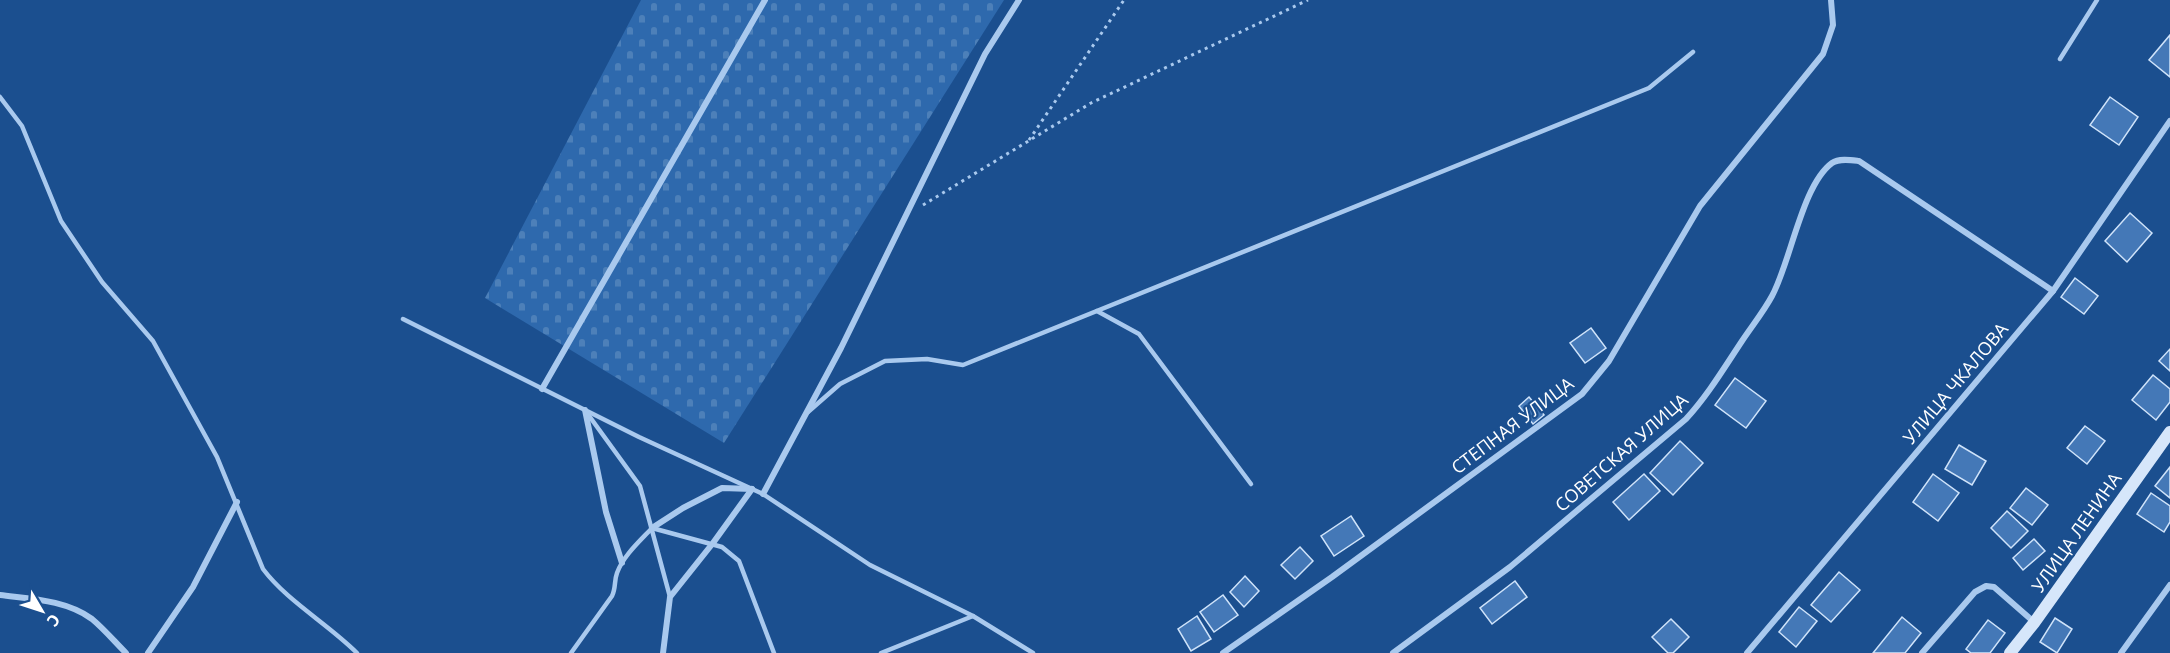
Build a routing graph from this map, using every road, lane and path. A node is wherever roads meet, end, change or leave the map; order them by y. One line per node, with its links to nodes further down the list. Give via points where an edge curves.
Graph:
1 (765, 0): 16 (street)
2 (1019, 0): 12 (street, via 985,54)
3 (1124, 0): 11 (path)
4 (1308, 0): 11 (path, via 1091,103)
5 (1831, 0): 40 (street, СТЕПНАЯ УЛИЦА, via 1833,25 1823,54 1700,206 1609,361 1582,394)
6 (2097, 0): 8 (lane)
7 (1694, 52): 14 (lane, via 1648,88)
8 (2060, 60)
9 (0, 97): 23 (lane, via 22,126 62,221 102,282 153,341 217,457)
10 (2170, 121): 13 (street, УЛИЦА ЧКАЛОВА)
11 (1029, 141): 12 (path)
12 (906, 216): 18 (street)
13 (2053, 291): 41 (street, СОВЕТСКАЯ УЛИЦА, via 1859,161 1833,162 1811,193 1772,296 1703,401 1510,567); 42 (street, УЛИЦА ЧКАЛОВА)
14 (1097, 311): 18 (lane, via 963,365 927,359 885,361 840,384); 20 (lane, via 1139,334)
15 (403, 319): 16 (lane)
16 (542, 389): 17 (lane)
17 (585, 410): 21 (lane); 24 (lane, via 640,486); 26 (street, via 606,512)
18 (806, 414): 22 (street)
19 (2170, 432): 31 (main road, УЛИЦА ЛЕНИНА)
20 (1251, 484)
21 (752, 489): 22 (lane); 24 (street, via 722,488); 25 (street)
22 (763, 494): 30 (lane, via 870,565)
23 (237, 502): 33 (street, via 193,587); 34 (lane, via 263,569 273,583)
24 (652, 528): 25 (lane); 26 (lane); 29 (lane)
25 (713, 543): 29 (street); 37 (lane, via 740,561)
26 (622, 563): 35 (lane, via 612,596)
27 (2170, 585): 45 (street)
28 (0, 595): 32 (street, via 44,600 70,608 91,619)
29 (670, 597): 36 (street)
30 (973, 616): 38 (lane); 39 (lane)
31 (2034, 623): 43 (street, via 1994,587 1986,586 1976,592); 44 (main road, УЛИЦА ЛЕНИНА)
32 (126, 653)
33 (148, 653)
34 (357, 653)
35 (571, 653)
36 (663, 653)
37 (774, 653)
38 (881, 653)
39 (1032, 653)
40 (1223, 653)
41 (1394, 653)
42 (1747, 653)
43 (1922, 653)
44 (2010, 653)
45 (2121, 653)

